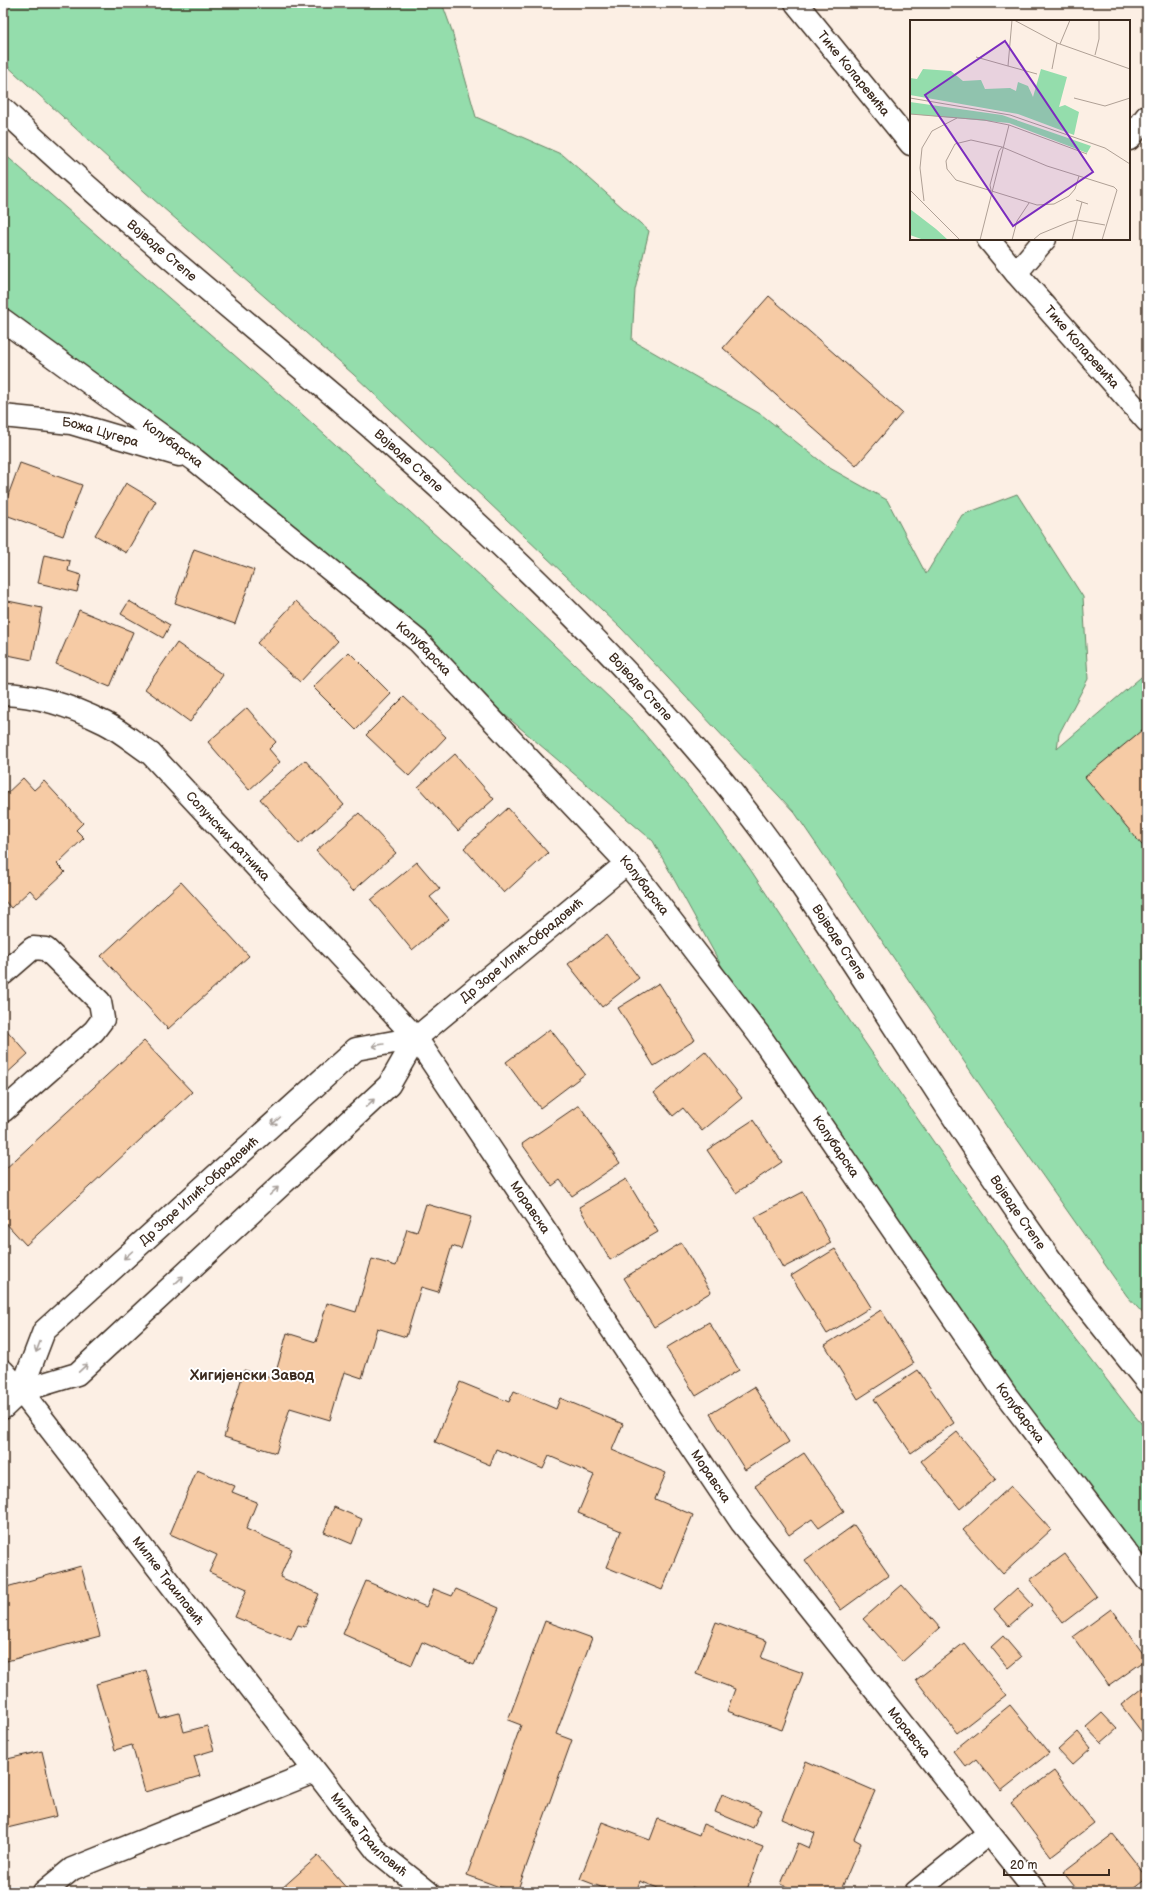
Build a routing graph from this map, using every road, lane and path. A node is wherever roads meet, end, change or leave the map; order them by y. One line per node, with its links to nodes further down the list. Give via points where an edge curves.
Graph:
1 (796, 3): 5 (street, Тике Коларевића)
2 (3, 109): 19 (street, Војводе Степе, via 245,322 369,425 502,545 669,719 736,798 795,876 1010,1200 1084,1304)
3 (1147, 116): 4 (street)
4 (1130, 138)
5 (910, 143)
6 (989, 240): 8 (street, Тике Коларевића)
7 (1044, 240): 8 (street)
8 (1016, 273): 11 (street, Тике Коларевића)
9 (3, 320): 12 (street, Колубарска)
10 (3, 416): 12 (street, Божа Цугера, via 71,423)
11 (1147, 421)
12 (194, 460): 14 (street, Колубарска, via 418,641)
13 (3, 694): 16 (street, Солунских ратника, via 62,705 106,724 151,754)
14 (627, 863): 16 (street, Др Зоре Илић-Обрадовић); 22 (street, Колубарска, via 760,1036 1006,1396)
15 (3, 974): 17 (street, via 33,948 46,949 100,1002 102,1019 94,1031)
16 (416, 1038): 20 (street, Др Зоре Илић-Обрадовић, one-way to 16, via 77,1374 389,1085); 20 (street, Др Зоре Илић-Обрадовић, one-way to 20, via 356,1049 44,1331); 24 (street, Моравска, via 742,1523)
17 (3, 1111)
18 (3, 1371): 20 (street)
19 (1147, 1382)
20 (21, 1391): 21 (street, Др Зоре Илић-Обрадовић); 23 (street, Милке Траиловић)
21 (3, 1408)
22 (1147, 1580)
23 (314, 1772): 25 (street, via 72,1869); 26 (street, Милке Траиловић, via 377,1851)
24 (989, 1833): 27 (street); 28 (street, Моравска)
25 (44, 1892)
26 (428, 1892)
27 (916, 1892)
28 (1036, 1892)

